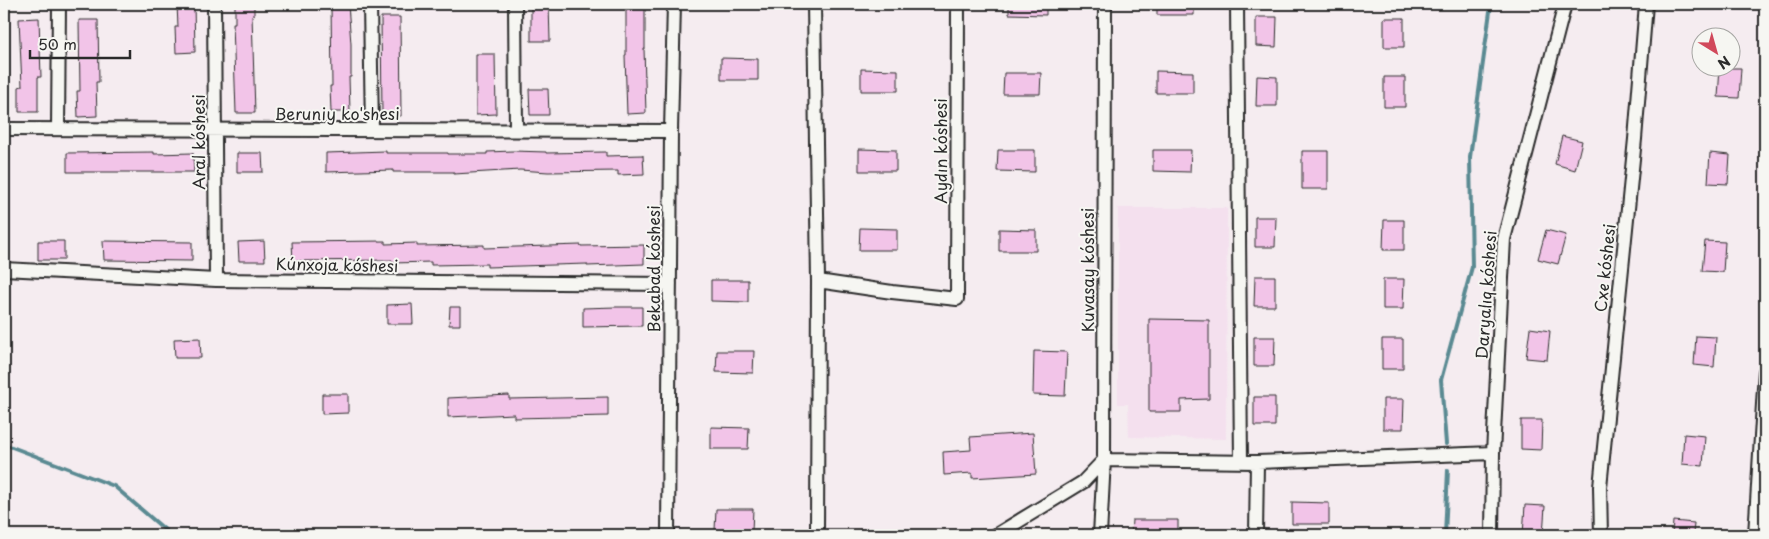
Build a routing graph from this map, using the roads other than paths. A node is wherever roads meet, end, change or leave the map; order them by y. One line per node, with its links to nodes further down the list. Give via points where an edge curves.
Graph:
1 (59, 4): 13 (street)
2 (214, 4): 14 (street, Aral kóshesi)
3 (370, 4): 15 (street)
4 (515, 4): 16 (street)
5 (674, 4): 17 (street, Bekabad kóshesi)
6 (814, 4): 20 (street)
7 (958, 4): 20 (street, Aydın kóshesi, via 957,299)
8 (1105, 4): 24 (street, Kuvasay kóshesi)
9 (1237, 4): 25 (street)
10 (1565, 4): 23 (street, Daryalıq kóshesi, via 1504,239)
11 (1646, 4): 33 (street, Cxe kóshesi, via 1600,487)
12 (4, 129): 13 (street, Beruniy ko'shesi)
13 (58, 129): 14 (street, Beruniy ko'shesi)
14 (216, 130): 15 (street, Beruniy ko'shesi); 19 (street, Aral kóshesi)
15 (372, 130): 16 (street, Beruniy ko'shesi)
16 (516, 130): 17 (street, Beruniy ko'shesi)
17 (671, 131): 21 (street, Bekabad kóshesi)
18 (4, 269): 19 (street, Kúnxoja kóshesi)
19 (216, 280): 21 (street, Kúnxoja kóshesi)
20 (818, 281): 27 (street)
21 (670, 284): 28 (street, Bekabad kóshesi)
22 (1765, 371): 34 (street)
23 (1493, 453): 26 (street); 32 (street, Daryalıq kóshesi)
24 (1104, 460): 25 (street); 29 (street, via 1083,482); 30 (street, Kuvasay kóshesi)
25 (1240, 462): 26 (street)
26 (1258, 462): 31 (street)
27 (819, 532)
28 (668, 535)
29 (996, 535)
30 (1100, 535)
31 (1256, 535)
32 (1492, 535)
33 (1601, 535)
34 (1755, 535)

